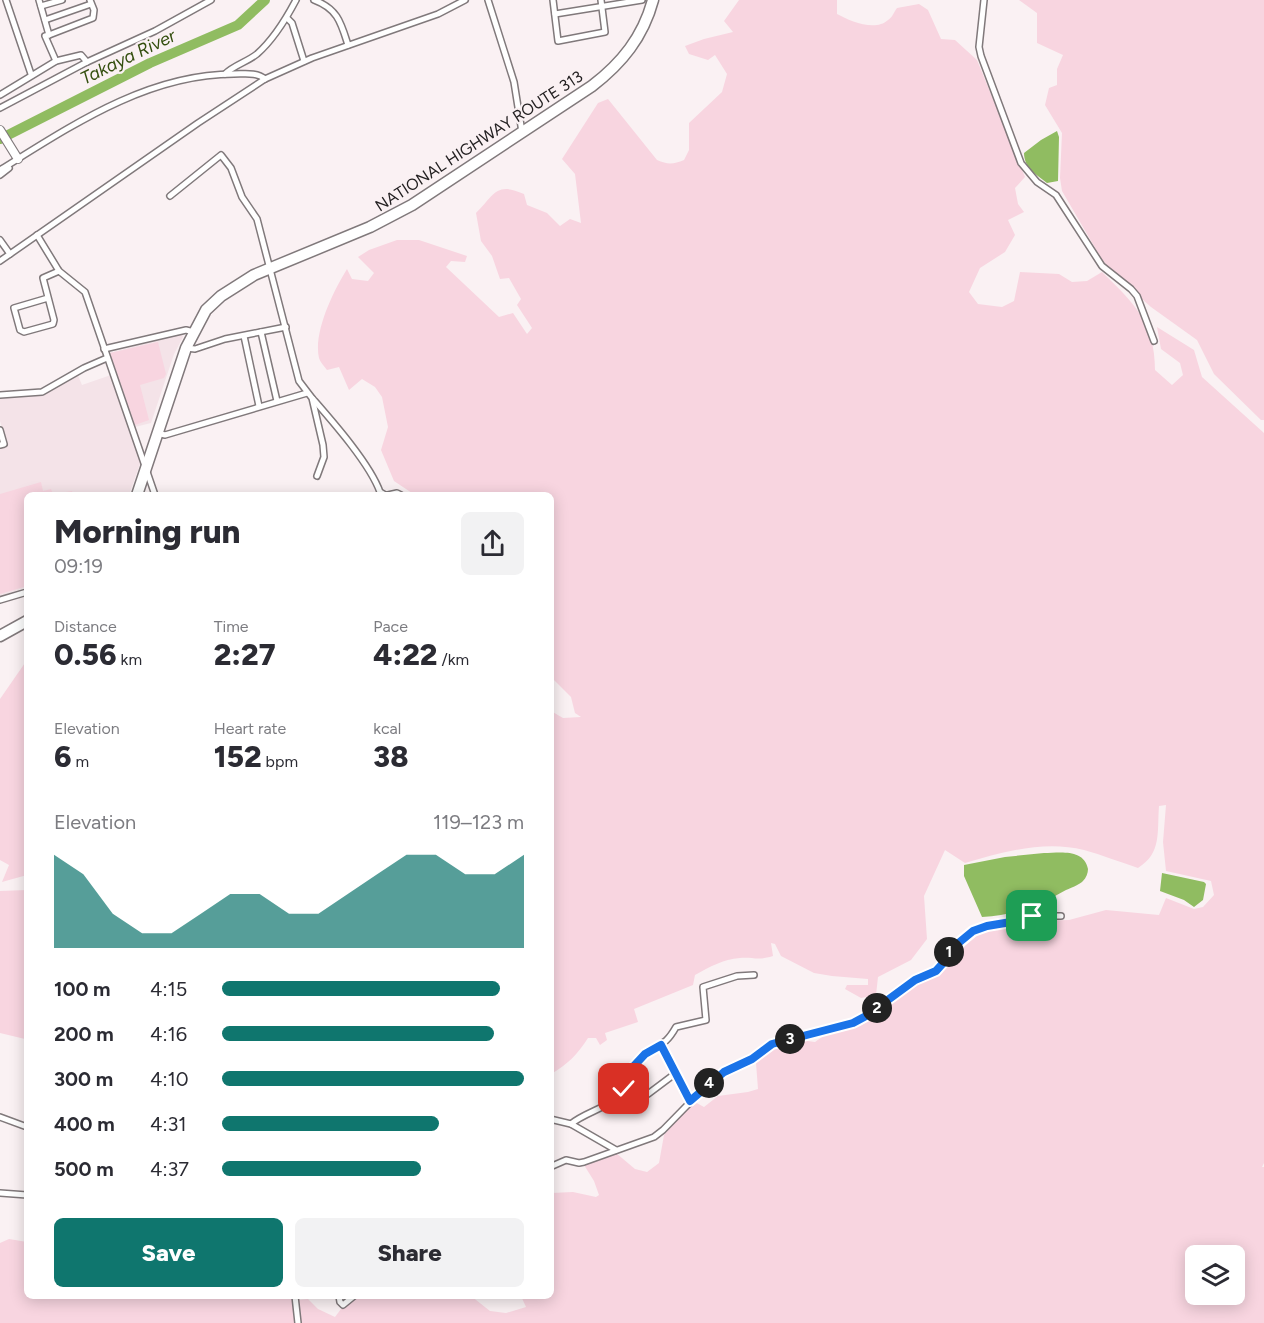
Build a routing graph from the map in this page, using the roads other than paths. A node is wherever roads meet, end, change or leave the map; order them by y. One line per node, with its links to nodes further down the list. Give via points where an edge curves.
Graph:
1 (6, 0): 24 (street)
2 (62, 0): 13 (street)
3 (211, 0): 22 (street, via 156,31)
4 (296, 0): 16 (street)
5 (314, 0): 19 (street, via 334,12)
6 (465, 0): 19 (street, via 438,14)
7 (489, 0): 29 (street, via 514,82)
8 (553, 0): 15 (street)
9 (642, 0): 14 (street)
10 (653, 0): 29 (highway, NATIONAL HIGHWAY ROUTE 313, via 638,38 617,66)
11 (984, 0): 45 (street, via 981,56 1022,163 1037,182 1056,195 1102,267 1137,296)
12 (91, 2): 17 (street); 18 (street, via 93,18)
13 (40, 3): 17 (street)
14 (602, 3): 15 (street); 15 (street, via 605,32 558,41)
15 (555, 14)
16 (287, 18): 21 (street); 23 (street, via 256,54)
17 (45, 20): 18 (street)
18 (49, 34): 20 (street, via 45,36)
19 (348, 45): 21 (street)
20 (56, 61): 22 (street, via 81,55); 24 (street)
21 (304, 61): 25 (street)
22 (87, 62): 27 (street)
23 (225, 74): 25 (street, via 259,75); 30 (street, via 171,82 127,98)
24 (31, 75): 26 (street)
25 (265, 79): 34 (street)
26 (0, 95)
27 (0, 108)
28 (0, 130): 30 (street)
29 (522, 134): 38 (highway, NATIONAL HIGHWAY ROUTE 313, via 391,217)
30 (15, 160): 31 (street); 32 (street)
31 (0, 170)
32 (0, 175)
33 (170, 196): 38 (street, via 221,155 257,219)
34 (37, 235): 36 (street); 39 (street)
35 (0, 240): 36 (street)
36 (10, 254): 37 (street)
37 (0, 261)
38 (269, 268): 41 (street); 42 (highway, NATIONAL HIGHWAY ROUTE 313, via 221,296 206,310)
39 (59, 271): 40 (street, via 43,278); 47 (street, via 85,292)
40 (48, 298): 40 (street, via 14,308 20,330 53,324)
41 (286, 327): 43 (street); 50 (street, via 298,381)
42 (194, 332): 46 (highway, NATIONAL HIGHWAY ROUTE 313); 47 (street, via 186,330)
43 (261, 332): 44 (street); 51 (street)
44 (244, 336): 46 (street); 52 (street)
45 (1154, 341)
46 (186, 348): 54 (highway, NATIONAL HIGHWAY ROUTE 313)
47 (105, 349): 48 (street)
48 (107, 358): 49 (street, via 42,392); 56 (street)
49 (0, 395)
50 (309, 395): 51 (street); 57 (street, via 324,457); 60 (street)
51 (277, 401): 52 (street)
52 (259, 406): 54 (street, via 165,435)
53 (0, 430): 55 (street, via 4,444)
54 (157, 433): 56 (highway, NATIONAL HIGHWAY ROUTE 313)
55 (0, 445)
56 (146, 467): 58 (highway, NATIONAL HIGHWAY ROUTE 313); 59 (street)
57 (317, 476)
58 (138, 492)
59 (154, 492)
60 (383, 492)
61 (24, 593): 62 (street)
62 (0, 600)
63 (24, 623): 64 (highway)
64 (0, 636)
65 (1061, 916): 70 (street, via 1032,916 973,931 950,950 936,971 915,980 866,1016 772,1044 724,1072)
66 (754, 975): 67 (street, via 703,987 706,1020 676,1027)
67 (661, 1045): 68 (street); 73 (street, via 633,1067 629,1081 616,1098)
68 (676, 1073): 69 (street); 70 (street)
69 (648, 1094)
70 (690, 1101): 75 (street, via 654,1137)
71 (0, 1117): 74 (street)
72 (554, 1120): 73 (street)
73 (571, 1124): 75 (street)
74 (24, 1126)
75 (616, 1150): 76 (street, via 579,1163 566,1160)
76 (554, 1165)
77 (0, 1193): 78 (street)
78 (24, 1195)
79 (295, 1299): 82 (street)
80 (340, 1299): 81 (street, via 343,1305)
81 (350, 1299)
82 (298, 1323)

